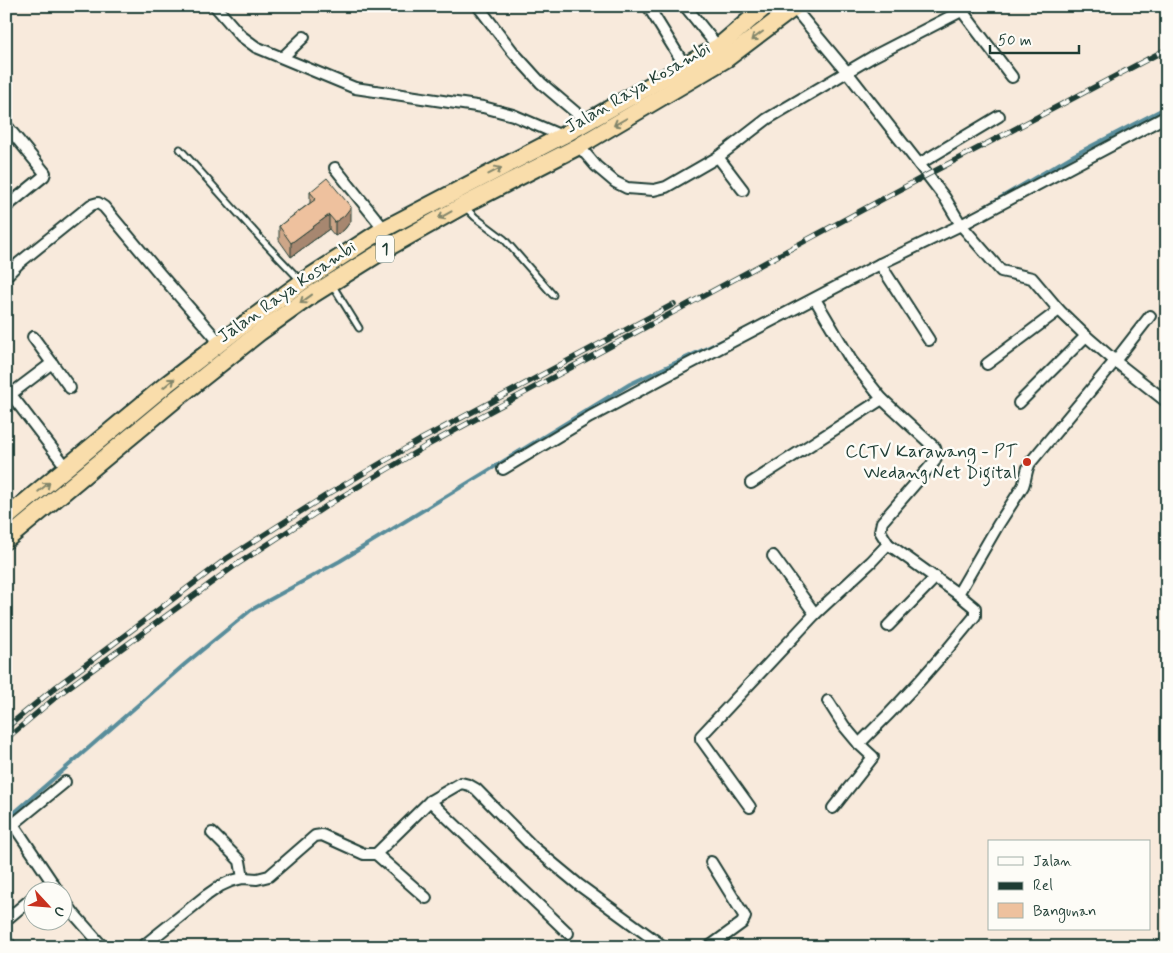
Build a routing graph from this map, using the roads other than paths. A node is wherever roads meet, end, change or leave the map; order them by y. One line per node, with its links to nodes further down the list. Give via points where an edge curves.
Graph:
1 (215, 6): 10 (street, via 247,42)
2 (478, 6): 16 (street, via 541,83)
3 (648, 6): 11 (street)
4 (685, 6): 9 (street)
5 (766, 6): 9 (highway, Jalan Raya Kosambi / 1)
6 (795, 7): 12 (street); 19 (highway, Jalan Raya Kosambi / 1, one-way to 19, via 726,59)
7 (966, 8): 12 (street); 13 (street)
8 (304, 37): 10 (street)
9 (718, 48): 11 (highway, Jalan Raya Kosambi / 1)
10 (283, 57): 18 (street, via 365,91 483,107 513,115)
11 (685, 66): 16 (highway, Jalan Raya Kosambi / 1)
12 (847, 72): 21 (street, via 767,119); 22 (street)
13 (1012, 77)
14 (999, 116): 22 (street)
15 (1167, 116): 27 (street)
16 (587, 122): 18 (highway, Jalan Raya Kosambi / 1)
17 (6, 125): 26 (street, via 45,173)
18 (562, 136): 28 (highway, Jalan Raya Kosambi / 1, one-way to 18)
19 (579, 146): 21 (street, via 615,182 639,190 666,187); 25 (highway, Jalan Raya Kosambi / 1)
20 (180, 148): 31 (lane)
21 (718, 157): 24 (street)
22 (919, 164): 27 (street)
23 (335, 168): 28 (street)
24 (743, 190)
25 (464, 205): 32 (highway, Jalan Raya Kosambi / 1, one-way to 32); 33 (lane, via 475,218 504,239)
26 (6, 206)
27 (960, 223): 29 (street); 35 (street, via 1002,271 1032,278)
28 (384, 229): 31 (highway, Jalan Raya Kosambi / 1)
29 (880, 264): 34 (street); 40 (street)
30 (6, 276): 41 (street, via 76,216 98,203)
31 (302, 282): 41 (highway, Jalan Raya Kosambi / 1)
32 (331, 283): 37 (lane); 54 (highway, Jalan Raya Kosambi / 1, one-way to 54, via 260,332 184,392)
33 (553, 295)
34 (815, 299): 47 (street, via 851,360); 51 (street, via 590,417)
35 (1059, 310): 38 (street); 44 (street)
36 (1150, 316): 42 (street)
37 (360, 328)
38 (1086, 336): 42 (street); 49 (street)
39 (32, 337): 43 (street)
40 (929, 340)
41 (220, 343): 50 (highway, Jalan Raya Kosambi / 1, one-way to 41)
42 (1115, 361): 48 (street); 58 (street, via 1030,463 1023,486)
43 (52, 363): 45 (street); 46 (street)
44 (987, 364)
45 (70, 388)
46 (8, 391): 50 (street)
47 (882, 399): 52 (street); 55 (street, via 935,448 938,455 882,522 880,531)
48 (1167, 402)
49 (1019, 403)
50 (67, 468): 53 (highway, Jalan Raya Kosambi / 1, one-way to 50)
51 (503, 469)
52 (751, 482)
53 (6, 518)
54 (6, 540)
55 (888, 544): 57 (street); 59 (street)
56 (773, 556): 59 (street)
57 (936, 577): 58 (street); 60 (street)
58 (958, 594): 62 (street, via 975,608 975,616 940,659)
59 (815, 614): 65 (street, via 701,736 700,739)
60 (888, 626)
61 (828, 701): 62 (street)
62 (859, 744): 66 (street, via 873,759)
63 (65, 782): 67 (street)
64 (430, 802): 69 (street); 77 (street); 82 (street, via 461,783 472,786 532,846)
65 (750, 807)
66 (833, 808)
67 (10, 827): 72 (street)
68 (212, 833): 71 (street, via 237,857)
69 (376, 854): 71 (street, via 364,854 318,835 269,876); 73 (street)
70 (711, 862): 83 (street, via 746,917)
71 (243, 878): 81 (street, via 207,895)
72 (50, 880)
73 (426, 898)
74 (22, 906): 76 (street)
75 (72, 911): 80 (street)
76 (6, 920)
77 (568, 933)
78 (6, 941): 79 (street)
79 (12, 947)
80 (103, 947)
81 (142, 947)
82 (664, 947)
83 (709, 947)

